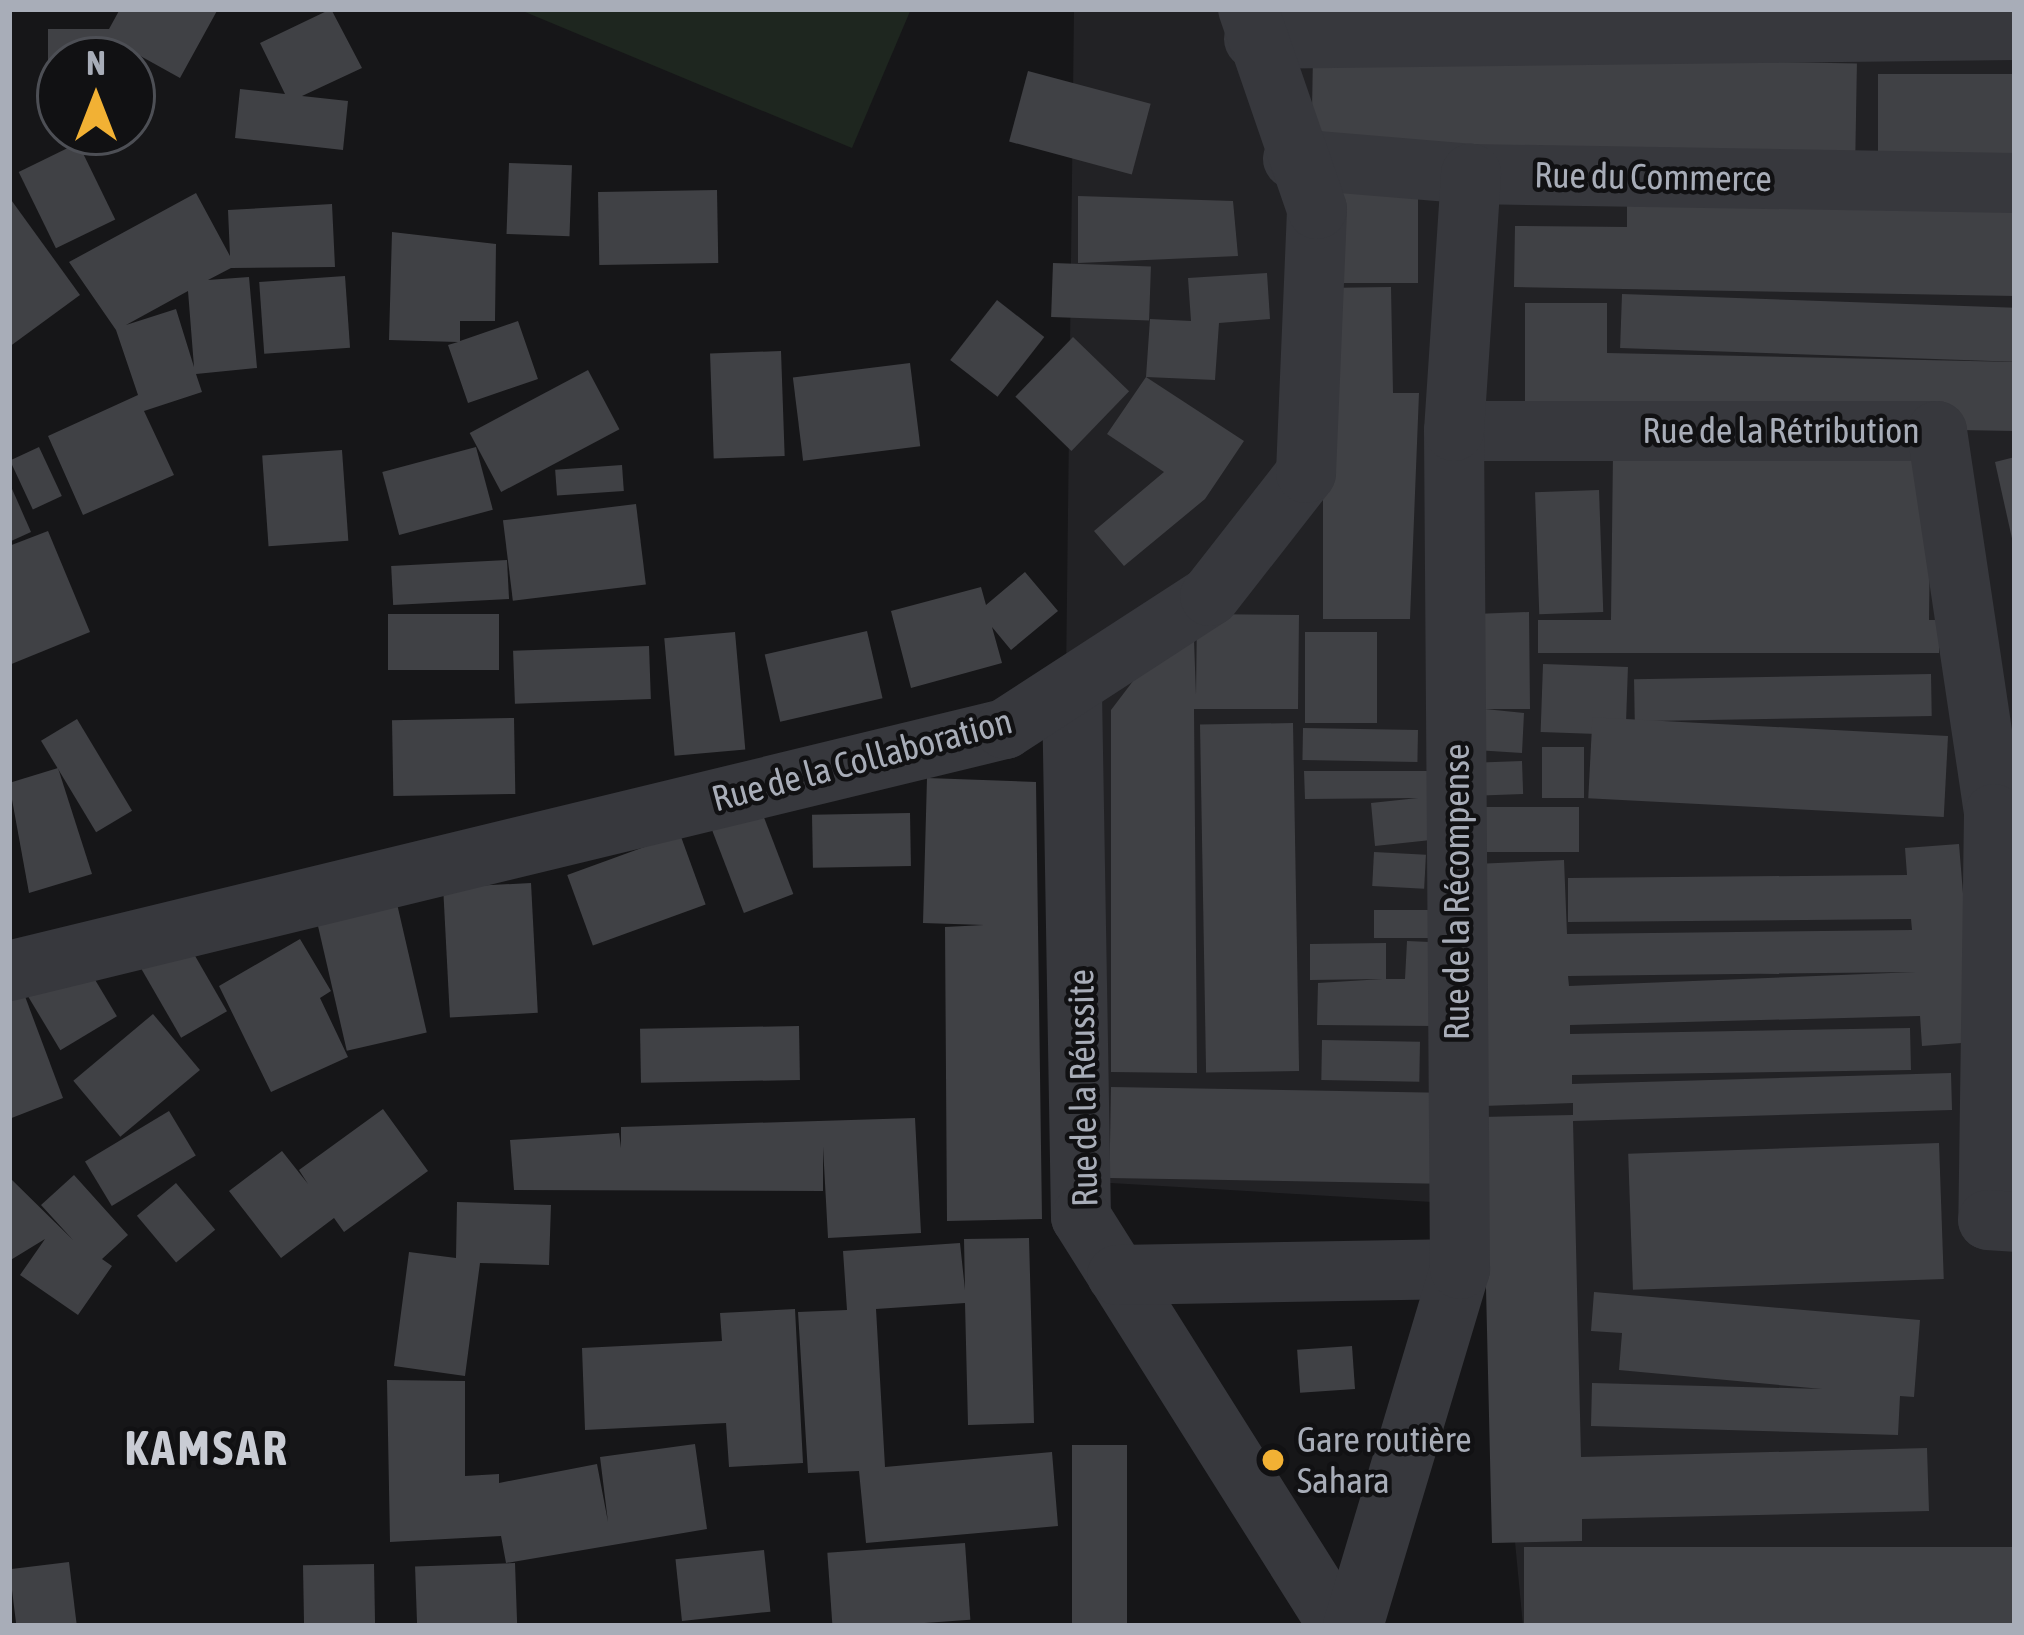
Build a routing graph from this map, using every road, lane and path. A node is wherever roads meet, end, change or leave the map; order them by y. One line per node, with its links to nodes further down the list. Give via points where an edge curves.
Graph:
1 (1251, 24): 2 (street); 3 (street, Rue de la Collaboration)
2 (2015, 30)
3 (1293, 158): 4 (street, Rue du Commerce); 7 (street, Rue de la Collaboration, via 1317,209 1306,472 1210,596)
4 (1471, 175): 5 (street, Rue du Commerce); 6 (street, Rue de la Récompense)
5 (2015, 183)
6 (1454, 430): 9 (street, Rue de la Rétribution, via 1937,430 1994,814 1988,1220); 10 (street, Rue de la Récompense)
7 (1072, 693): 8 (street, Rue de la Collaboration, via 1005,729); 11 (street, Rue de la Réussite, via 1081,1216)
8 (9, 971)
9 (2015, 1222)
10 (1460, 1269): 11 (street); 13 (street, Rue de la Récompense)
11 (1118, 1275): 12 (street, Rue de la Réussite)
12 (1339, 1626)
13 (1354, 1626)

